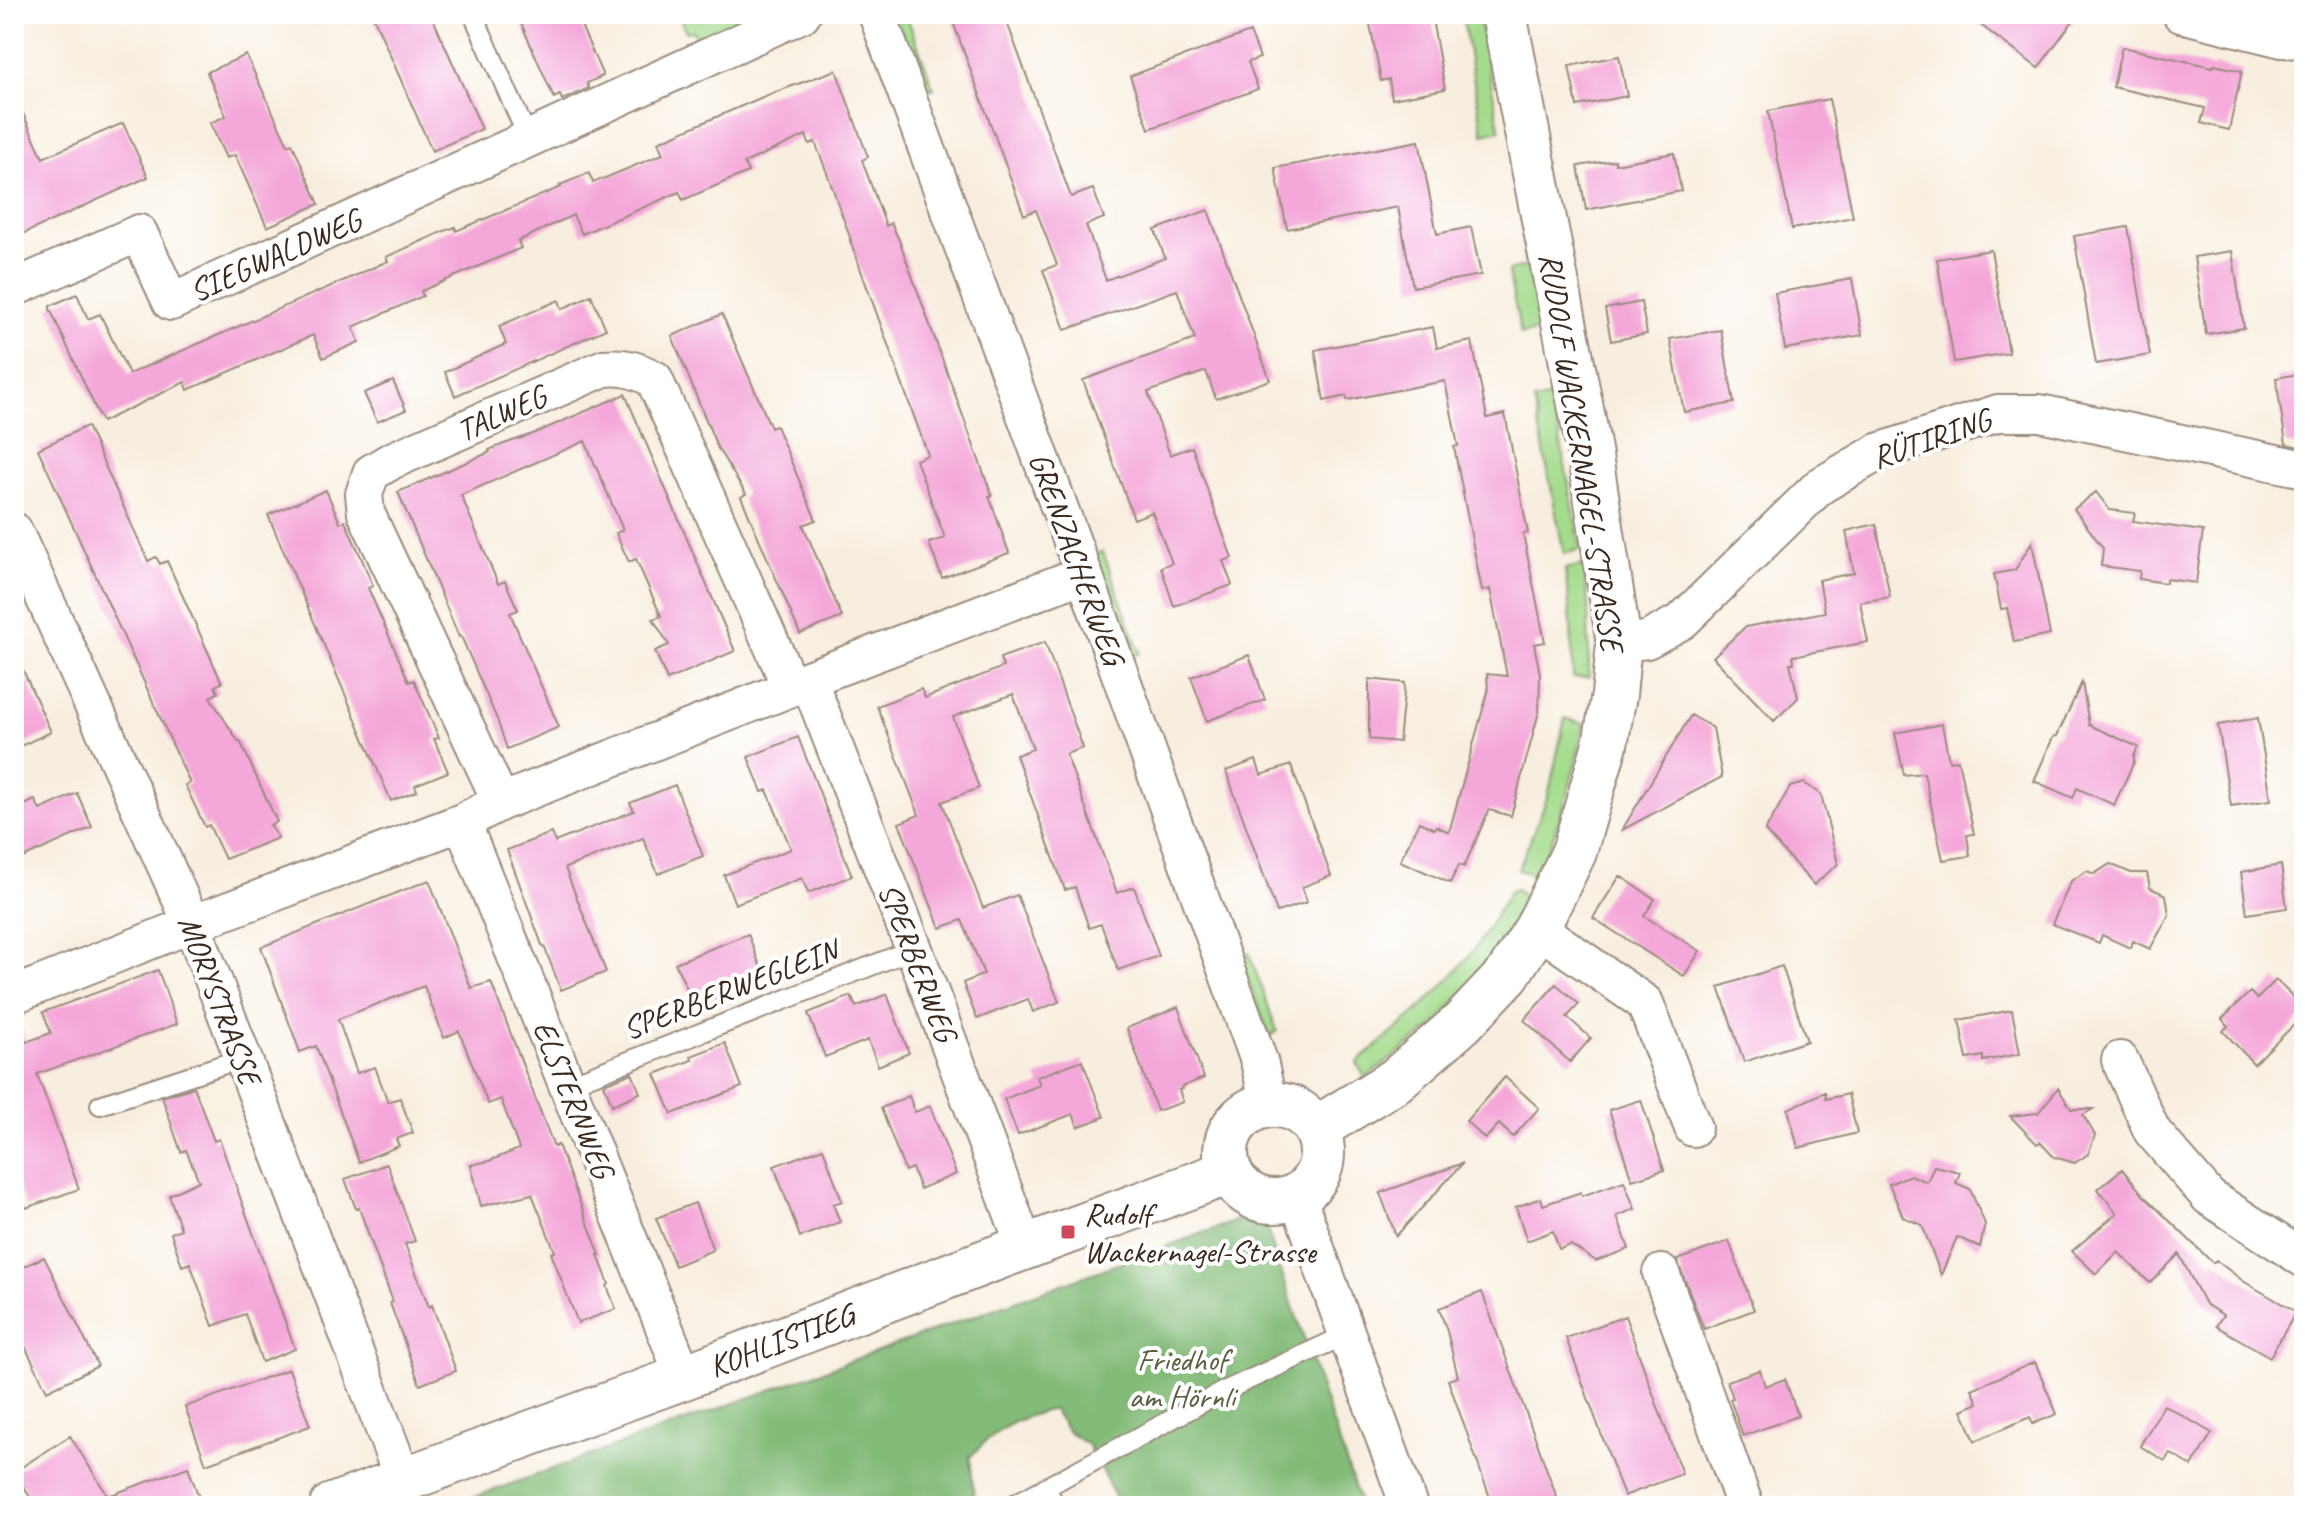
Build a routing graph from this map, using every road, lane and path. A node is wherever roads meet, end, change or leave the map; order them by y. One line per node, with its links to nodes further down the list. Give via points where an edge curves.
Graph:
1 (473, 14): 7 (lane)
2 (802, 14): 7 (street, SIEGWALDWEG)
3 (877, 14): 11 (street, GRENZACHERWEG)
4 (1504, 14): 12 (street, RUDOLF WACKERNAGEL-STRASSE, via 1589,450)
5 (2181, 14): 6 (street)
6 (2304, 40)
7 (529, 140): 8 (street, SIEGWALDWEG, via 171,302 139,233)
8 (14, 288)
9 (2304, 469): 12 (street, RÜTIRING, via 2040,413 1998,413 1878,452 1820,486 1682,621 1647,640)
10 (14, 531): 16 (street, MORYSTRASSE)
11 (1084, 574): 13 (street); 24 (street, GRENZACHERWEG, via 1259,1061)
12 (1619, 643): 17 (street, RUDOLF WACKERNAGEL-STRASSE, via 1605,744 1574,852)
13 (799, 683): 14 (street); 14 (street, TALWEG, via 654,379 621,367 604,368 391,461 371,473 364,494 366,513); 18 (street, SPERBERWEG)
14 (501, 802): 15 (street)
15 (462, 822): 16 (street); 22 (street, ELSTERNWEG)
16 (192, 924): 19 (street); 20 (street, MORYSTRASSE)
17 (1537, 928): 25 (street, via 1645,1003); 26 (street, RUDOLF WACKERNAGEL-STRASSE, via 1508,974 1430,1053)
18 (914, 949): 22 (lane, SPERBERWEGLEIN); 29 (street, SPERBERWEG)
19 (14, 995)
20 (243, 1058): 23 (lane); 34 (street, MORYSTRASSE)
21 (2120, 1060): 30 (street, via 2152,1131 2209,1197)
22 (568, 1085): 33 (street, ELSTERNWEG)
23 (100, 1105)
24 (1269, 1105): 26 (street, via 1296,1110); 27 (street, via 1254,1109 1232,1129 1227,1143)
25 (1693, 1128)
26 (1316, 1129): 28 (street, via 1322,1159 1318,1174)
27 (1229, 1172): 28 (street, via 1251,1196 1266,1201); 29 (street, KOHLISTIEG)
28 (1297, 1196): 32 (street)
29 (1025, 1247): 33 (street, KOHLISTIEG)
30 (2304, 1259)
31 (1661, 1273): 40 (street)
32 (1348, 1334): 35 (lane, via 1222,1392); 39 (street)
33 (684, 1377): 34 (street, KOHLISTIEG)
34 (403, 1479): 36 (street, KOHLISTIEG)
35 (1045, 1487): 37 (lane); 38 (lane)
36 (332, 1506)
37 (1011, 1506)
38 (1056, 1506)
39 (1409, 1506)
40 (1745, 1506)

